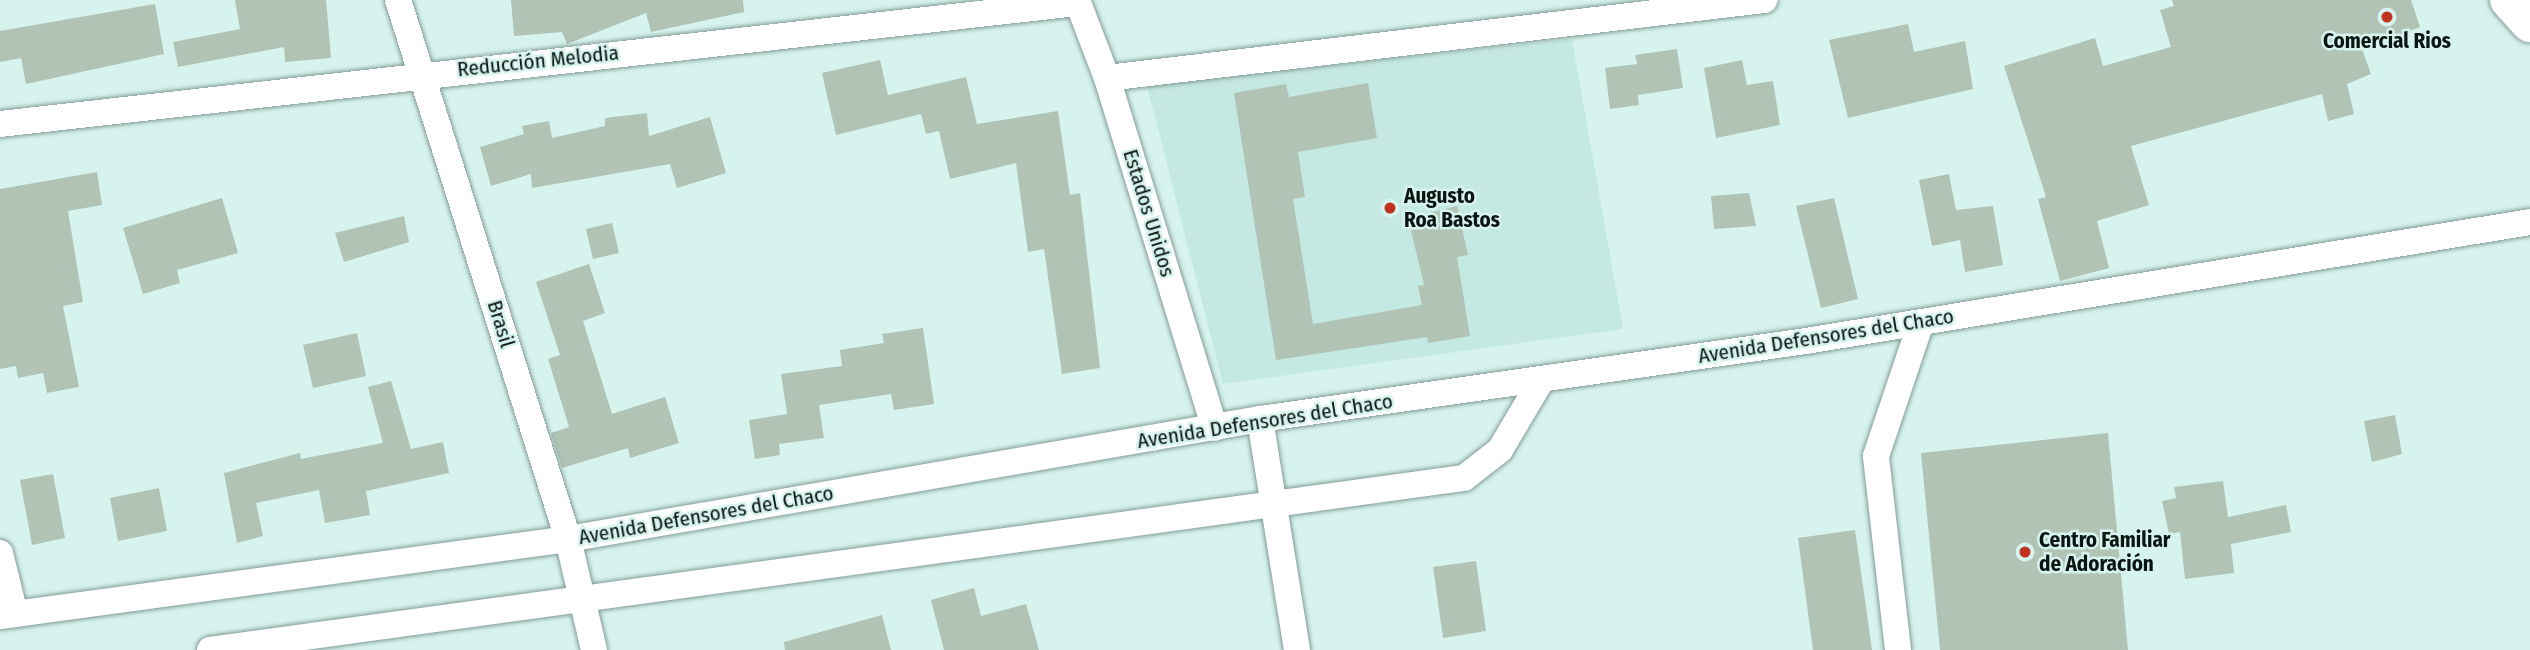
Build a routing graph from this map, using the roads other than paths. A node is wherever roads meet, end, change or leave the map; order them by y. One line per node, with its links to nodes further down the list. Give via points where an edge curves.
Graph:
1 (398, 0): 6 (street, Brasil)
2 (1764, 0): 7 (street)
3 (2509, 0): 5 (highway)
4 (1077, 1): 6 (street, Reducción Melodia); 7 (street, Estados Unidos)
5 (2530, 23)
6 (423, 74): 8 (street, Reducción Melodia); 15 (street, Brasil)
7 (1107, 78): 13 (street, Estados Unidos)
8 (0, 124)
9 (2530, 222): 10 (street, Avenida Defensores del Chaco)
10 (1921, 322): 11 (street, Avenida Defensores del Chaco); 22 (street, via 1876,456)
11 (1542, 379): 12 (street, Avenida Defensores del Chaco); 14 (street, via 1500,450 1464,478)
12 (1260, 419): 13 (street, Avenida Defensores del Chaco); 14 (street)
13 (1215, 428): 15 (street, Avenida Defensores del Chaco)
14 (1273, 504): 17 (street); 21 (street)
15 (568, 539): 17 (street, Brasil); 18 (street, Avenida Defensores del Chaco)
16 (0, 553): 18 (street)
17 (582, 600): 19 (street); 20 (street, Brasil)
18 (7, 615)
19 (210, 650)
20 (594, 650)
21 (1297, 650)
22 (1898, 650)

